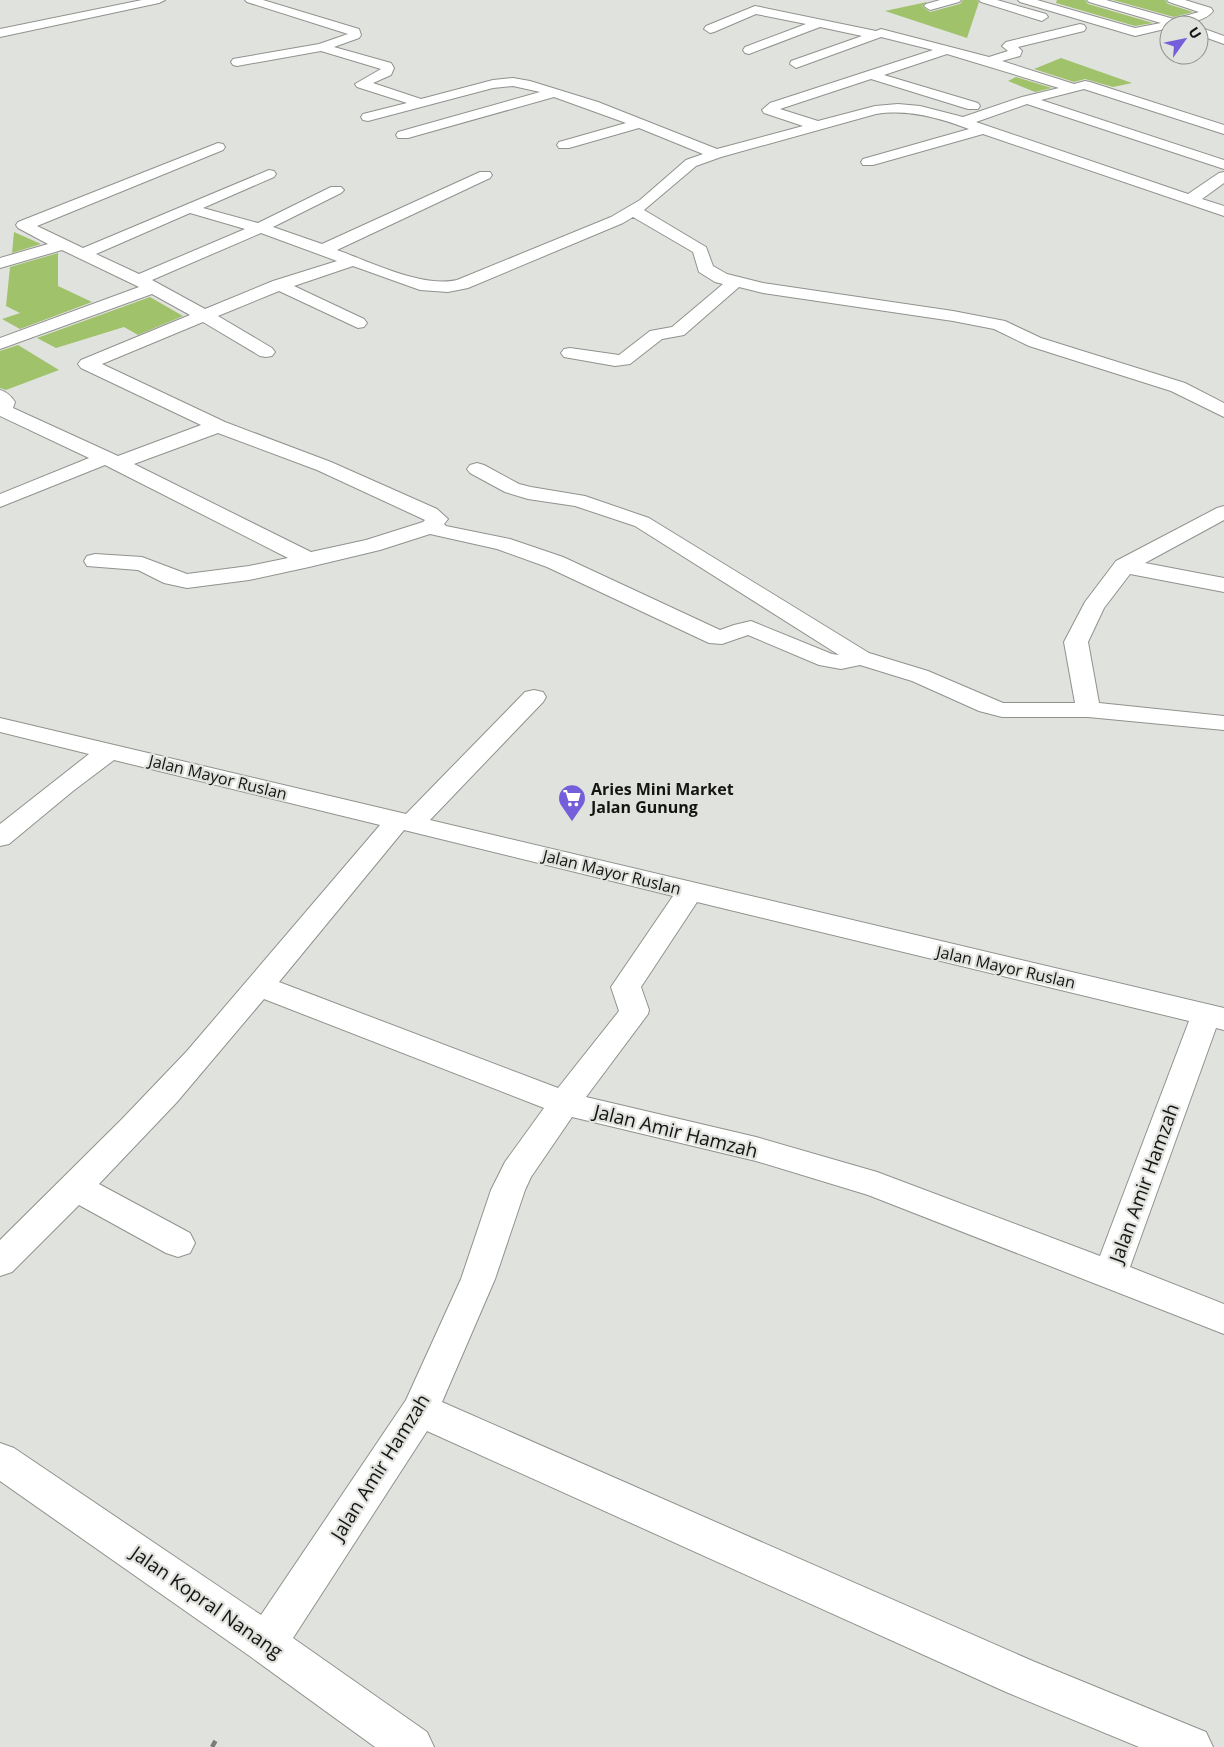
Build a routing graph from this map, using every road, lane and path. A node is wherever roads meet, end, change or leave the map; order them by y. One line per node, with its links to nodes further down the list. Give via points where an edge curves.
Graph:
1 (159, 0): 16 (street)
2 (251, 0): 21 (street, via 356,33)
3 (950, 0): 8 (street)
4 (985, 0): 13 (street)
5 (1024, 0): 14 (street, via 1135,32)
6 (1093, 0): 10 (street)
7 (1180, 1): 9 (street, via 1207,12)
8 (930, 6)
9 (1202, 15)
10 (1159, 19)
11 (817, 24): 15 (street, via 755,10); 17 (street); 22 (street)
12 (903, 26): 17 (street)
13 (1080, 28): 19 (street); 24 (street, via 1010,45 1016,53)
14 (1159, 28)
15 (710, 29)
16 (0, 33)
17 (878, 34): 23 (street); 26 (street)
18 (1209, 35): 20 (street)
19 (1106, 36)
20 (1224, 40)
21 (321, 47): 25 (street); 31 (street, via 386,66 386,72 362,84)
22 (749, 50)
23 (947, 50): 24 (street); 27 (street)
24 (989, 61): 28 (street)
25 (236, 62)
26 (796, 64)
27 (871, 75): 32 (street); 36 (street, via 769,110)
28 (1073, 88): 30 (street); 38 (street, via 1092,86)
29 (552, 93): 31 (street, via 522,83 504,82); 35 (street); 39 (street)
30 (1027, 100): 32 (street); 44 (street)
31 (421, 103): 33 (street)
32 (992, 112): 34 (street)
33 (368, 117)
34 (963, 122): 36 (street, via 896,106); 37 (street)
35 (638, 124): 40 (street); 42 (street)
36 (818, 126): 42 (street)
37 (984, 129): 43 (street); 49 (street)
38 (1224, 130)
39 (403, 135)
40 (564, 144)
41 (218, 147): 54 (street, via 24,225)
42 (716, 154): 51 (street, via 691,163)
43 (868, 162)
44 (1224, 165)
45 (269, 174): 50 (street)
46 (485, 176): 55 (street)
47 (1222, 179): 49 (street)
48 (336, 190): 53 (street)
49 (1190, 200): 52 (street)
50 (187, 208): 53 (street); 56 (street)
51 (633, 211): 57 (street, via 506,267 448,287 420,285); 59 (street, via 700,250 705,270)
52 (1224, 211)
53 (260, 228): 55 (street); 60 (street)
54 (63, 245): 56 (street); 58 (street)
55 (323, 250): 57 (street)
56 (84, 253): 60 (street)
57 (353, 261): 61 (street)
58 (0, 263)
59 (735, 282): 66 (street, via 678,331 656,335 624,360); 68 (street, via 999,325 1035,342 1178,387)
60 (144, 284): 62 (street); 64 (street)
61 (280, 285): 62 (street); 63 (street)
62 (203, 316): 65 (street); 69 (street, via 87,364)
63 (358, 323)
64 (0, 344)
65 (266, 352)
66 (570, 353)
67 (0, 396): 70 (street, via 6,402 3,410)
68 (1224, 411)
69 (218, 426): 70 (street); 74 (street, via 324,466 430,513 437,519)
70 (111, 461): 72 (street); 75 (street)
71 (477, 469): 79 (street, via 512,488 578,500 642,522)
72 (0, 500)
73 (1224, 512): 77 (street)
74 (433, 526): 75 (street); 79 (street, via 439,531 502,544 554,562 717,638 729,636 742,628 751,628 828,660 841,662)
75 (309, 560): 76 (street, via 249,573 187,581 142,564)
76 (95, 562)
77 (1124, 566): 78 (street); 81 (street, via 1093,607 1076,642)
78 (1224, 585)
79 (860, 658): 81 (street, via 920,676 1002,710)
80 (534, 697): 85 (street)
81 (1088, 710): 82 (street)
82 (1224, 723)
83 (0, 725): 84 (street, Jalan Mayor Ruslan)
84 (110, 751): 85 (street, Jalan Mayor Ruslan); 86 (street)
85 (404, 822): 87 (street, Jalan Mayor Ruslan); 88 (street)
86 (0, 838)
87 (690, 892): 89 (street, Jalan Mayor Ruslan); 90 (street, via 626,987 633,1014)
88 (259, 986): 90 (street); 91 (street, via 160,1101)
89 (1215, 1017): 94 (street, Jalan Amir Hamzah)
90 (564, 1103): 94 (street, Jalan Amir Hamzah, via 756,1150 876,1185); 96 (street, Jalan Amir Hamzah, via 517,1171 508,1190 478,1279)
91 (75, 1187): 92 (street); 93 (street)
92 (178, 1243)
93 (0, 1262)
94 (1110, 1274): 95 (street)
95 (1224, 1320)
96 (420, 1410): 98 (street, Jalan Amir Hamzah); 102 (street, via 1021,1677)
97 (0, 1460): 98 (street, Jalan Kopral Nanang)
98 (266, 1643): 101 (street, Jalan Kopral Nanang)
99 (216, 1740): 100 (path)
100 (212, 1747)
101 (412, 1747)
102 (1191, 1747)

